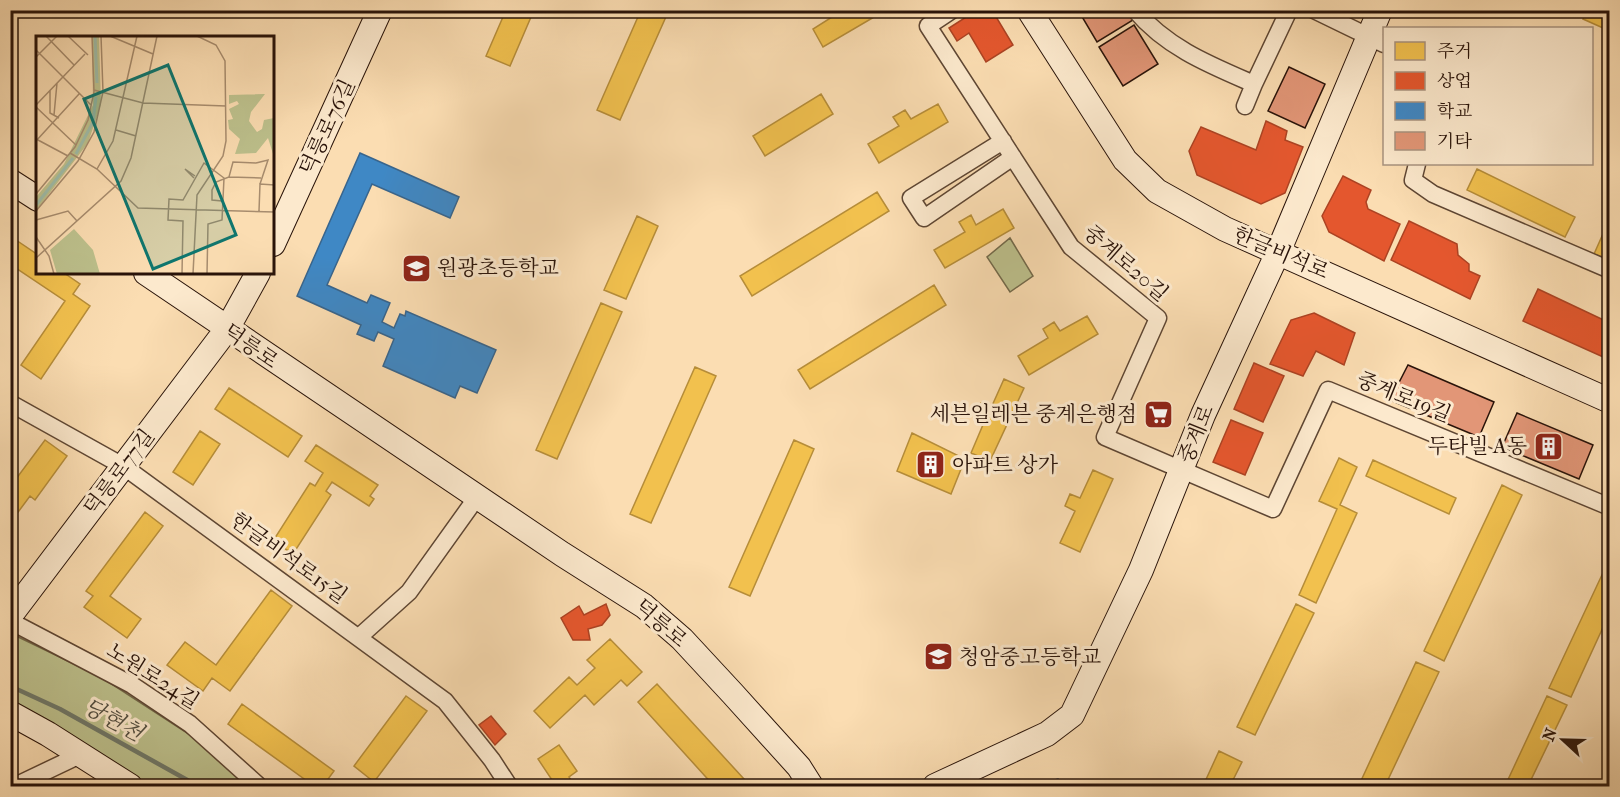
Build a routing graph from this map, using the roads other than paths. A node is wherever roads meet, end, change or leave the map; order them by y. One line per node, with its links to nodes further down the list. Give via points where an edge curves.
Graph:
1 (380, 10): 16 (main road, 덕릉로76길)
2 (952, 10): 11 (street, 중계로20길, via 928,26)
3 (1029, 10): 17 (main road, 한글비석로, via 1133,170 1176,203)
4 (1135, 10): 9 (street, via 1177,48)
5 (1289, 10): 9 (street)
6 (1314, 10): 8 (street)
7 (1380, 10): 8 (main road, 중계로)
8 (1377, 41): 17 (main road, 중계로)
9 (1254, 84): 10 (street)
10 (1245, 106)
11 (1003, 141): 12 (street, 중계로20길); 12 (street, via 911,198 924,218)
12 (1013, 157): 25 (street, 중계로20길, via 1071,247 1158,318 1105,436)
13 (1417, 165): 18 (street, via 1413,180 1433,194)
14 (10, 181): 15 (main road)
15 (36, 199)
16 (274, 241)
17 (1279, 250): 22 (main road, 한글비석로); 25 (main road, 중계로)
18 (1610, 270)
19 (147, 274): 21 (main road, 덕릉로)
20 (257, 274): 21 (main road)
21 (227, 329): 24 (main road, 덕릉로77길); 26 (main road, 덕릉로)
22 (1610, 401)
23 (10, 403): 24 (street, 한글비석로15길)
24 (123, 466): 28 (main road, 덕릉로77길); 30 (street, 한글비석로15길)
25 (1181, 470): 27 (street, 중계로19길, via 1273,509 1328,390); 38 (main road, 중계로, via 1141,570 1072,715 1047,734)
26 (477, 497): 30 (street, via 409,592); 37 (main road, 덕릉로, via 644,606 733,694 799,767)
27 (1610, 507)
28 (10, 616)
29 (10, 621): 35 (street, 노원로24길, via 132,685 190,724)
30 (359, 637): 36 (street, 한글비석로15길, via 445,701)
31 (10, 713): 32 (main road)
32 (80, 755): 33 (street); 34 (main road)
33 (15, 786)
34 (130, 786)
35 (259, 786)
36 (509, 786)
37 (811, 786)
38 (935, 786)

